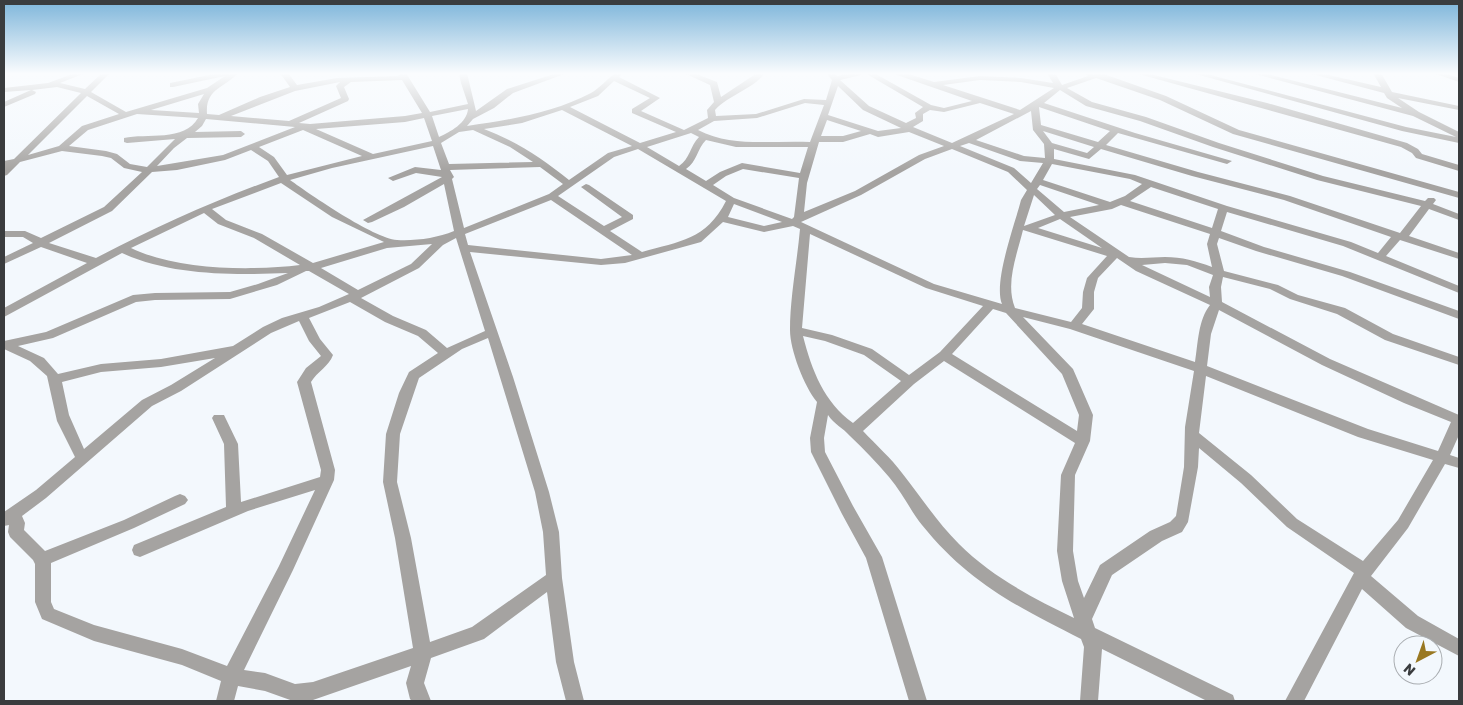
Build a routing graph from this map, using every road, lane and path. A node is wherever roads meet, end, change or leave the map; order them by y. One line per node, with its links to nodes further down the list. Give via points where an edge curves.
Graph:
1 (1036, 105): 44 (street)
2 (75, 106): 71 (street)
3 (116, 106): 31 (street)
4 (151, 106): 31 (street)
5 (202, 106): 36 (street)
6 (243, 106): 38 (street)
7 (330, 106): 42 (street)
8 (422, 106): 34 (street)
9 (472, 106): 34 (street); 39 (street)
10 (491, 106): 39 (street)
11 (643, 106): 52 (street, via 635,111)
12 (715, 106): 40 (street, via 711,110)
13 (789, 106): 40 (street, via 757,116)
14 (817, 106): 30 (street)
15 (828, 106): 30 (street)
16 (864, 106): 46 (street)
17 (959, 106): 29 (street, via 944,110)
18 (998, 106): 32 (street)
19 (1034, 106): 32 (street)
20 (1039, 106): 37 (street)
21 (1087, 106): 37 (street)
22 (1096, 106): 68 (street)
23 (1180, 106): 91 (street, via 1236,132)
24 (1270, 106): 47 (street)
25 (1325, 106): 33 (street)
26 (1385, 106): 35 (street)
27 (1405, 106): 35 (street)
28 (563, 107): 45 (street); 64 (street)
29 (929, 107): 46 (street, via 919,113 920,119)
30 (827, 110): 53 (street); 60 (street)
31 (129, 112): 36 (street); 67 (street, via 85,128)
32 (1020, 113): 58 (street)
33 (1352, 113): 47 (street); 59 (street, via 1405,129)
34 (427, 114): 43 (street, via 405,119); 61 (street)
35 (1416, 114): 51 (street)
36 (203, 116): 38 (street); 55 (street)
37 (1077, 116): 49 (street)
38 (221, 117): 41 (street)
39 (471, 117): 50 (street)
40 (712, 119): 48 (street)
41 (234, 120): 42 (street); 54 (street)
42 (289, 124): 43 (street)
43 (304, 127): 66 (street); 69 (street)
44 (1037, 127): 62 (street); 63 (street)
45 (475, 128): 50 (street); 75 (street, via 514,144)
46 (907, 128): 53 (street, via 887,133); 65 (street)
47 (1340, 128): 76 (street, via 1404,145 1419,156)
48 (692, 130): 52 (street); 56 (street)
49 (1116, 130): 63 (street); 73 (street)
50 (454, 131): 61 (street)
51 (1459, 131)
52 (682, 132): 64 (street)
53 (869, 132): 60 (street)
54 (241, 134): 55 (street); 66 (street)
55 (186, 135): 57 (street); 78 (street, via 171,146)
56 (704, 138): 60 (street, via 728,144); 77 (street, via 696,146 692,160)
57 (127, 140)
58 (969, 140): 65 (street); 72 (street, via 1024,159)
59 (1459, 140)
60 (815, 142): 81 (street)
61 (436, 143): 69 (street); 79 (street)
62 (1048, 145): 63 (street, via 1086,157); 72 (street)
63 (1099, 145): 70 (street)
64 (639, 146): 77 (street); 87 (street, via 605,159)
65 (950, 146): 89 (street, via 1011,170); 103 (street, via 922,157)
66 (252, 147): 78 (street, via 200,163); 83 (street, via 271,159)
67 (62, 148): 71 (street); 78 (street, via 103,153 114,156 127,166)
68 (1236, 152): 73 (street); 96 (street)
69 (370, 156): 83 (street)
70 (1146, 160): 82 (street); 85 (street)
71 (17, 161): 74 (street); 80 (street)
72 (1049, 161): 82 (street); 89 (street)
73 (1227, 161): 85 (street)
74 (4, 164)
75 (544, 164): 79 (street); 87 (street)
76 (1459, 168)
77 (680, 169): 88 (street)
78 (150, 170): 112 (street, via 108,209)
79 (447, 172): 84 (street, via 415,170); 102 (street, via 400,205); 106 (street)
80 (4, 173)
81 (803, 176): 88 (street, via 742,166 722,174); 103 (street)
82 (1132, 177): 86 (street)
83 (284, 178): 98 (street); 111 (street, via 347,221)
84 (393, 178)
85 (1226, 182): 109 (street, via 1288,198)
86 (1150, 183): 95 (street); 97 (street)
87 (568, 184): 92 (street)
88 (707, 185): 94 (street)
89 (1035, 186): 95 (street); 99 (street); 104 (street, via 1026,200)
90 (586, 187): 105 (street, via 629,217)
91 (1440, 190): 93 (street); 96 (street)
92 (552, 196): 105 (street); 106 (street)
93 (1459, 196)
94 (731, 200): 101 (street); 103 (street)
95 (1117, 204): 99 (street); 107 (street, via 1159,212)
96 (1427, 205): 100 (street); 109 (street)
97 (1223, 208): 107 (street); 118 (street, via 1347,244)
98 (205, 210): 113 (street); 121 (street, via 222,222 258,236)
99 (1062, 216): 104 (street); 116 (street)
100 (1459, 217)
101 (721, 218): 103 (street, via 764,229); 115 (street, via 698,240)
102 (368, 220)
103 (799, 223): 125 (street, via 930,286); 132 (street)
104 (1024, 228): 116 (street); 127 (street, via 1007,274 1004,295)
105 (602, 231): 115 (street)
106 (460, 232): 110 (street); 114 (street)
107 (1214, 233): 122 (street, via 1212,251); 129 (street, via 1346,274)
108 (4, 234): 112 (street, via 25,234)
109 (1399, 236): 117 (street); 118 (street)
110 (445, 240): 111 (street); 124 (street, via 416,266)
111 (394, 243): 121 (street)
112 (43, 244): 119 (street); 120 (street)
113 (121, 248): 120 (street); 121 (street, via 130,254 172,265 247,271)
114 (463, 248): 115 (street, via 601,262); 133 (street)
115 (641, 256)
116 (1119, 256): 122 (street, via 1140,262 1178,260); 126 (street); 131 (street, via 1093,276 1087,292 1088,309)
117 (1459, 256)
118 (1380, 258): 123 (street)
119 (4, 261)
120 (96, 262): 128 (street)
121 (309, 268): 124 (street); 134 (street, via 257,288 224,296 133,299 49,335)
122 (1219, 273): 126 (street, via 1215,287); 138 (street, via 1274,287 1294,297 1340,311 1389,337)
123 (1459, 290)
124 (355, 296): 130 (street); 136 (street, via 389,319 422,333)
125 (990, 304): 127 (street); 137 (street)
126 (1216, 305): 139 (street, via 1205,334); 146 (street)
127 (1010, 310): 131 (street); 149 (street, via 1068,372 1086,415)
128 (4, 314)
129 (1459, 315)
130 (302, 316): 135 (street, via 267,330); 153 (street, via 326,354 304,382 328,470)
131 (1074, 326): 139 (street)
132 (796, 331): 141 (street, via 868,352); 142 (street, via 803,361 816,392)
133 (490, 332): 136 (street); 160 (street, via 542,492 551,532)
134 (4, 345): 140 (street, via 29,355 49,369)
135 (239, 349): 140 (street, via 161,363 101,368); 150 (street, via 147,403)
136 (444, 353): 164 (street, via 418,371 408,387 393,434 390,474)
137 (944, 355): 141 (street); 149 (street)
138 (1459, 361)
139 (1202, 369): 148 (street); 151 (street, via 1363,433)
140 (54, 379): 150 (street, via 70,437)
141 (909, 381): 147 (street)
142 (824, 402): 144 (street); 145 (street)
143 (219, 418): 155 (street, via 231,444)
144 (839, 420): 145 (street); 147 (street)
145 (819, 423): 169 (street, via 818,452 874,557)
146 (1458, 426): 151 (street)
147 (854, 431): 162 (street, via 896,475 926,519 954,550 986,577 1024,602)
148 (1192, 435): 159 (street, via 1246,479 1292,523); 161 (street, via 1183,518 1176,527 1148,541 1106,570)
149 (1082, 441): 161 (street, via 1068,475 1065,551 1070,581)
150 (82, 457): 156 (street, via 42,494)
151 (1442, 457): 152 (street); 159 (street, via 1403,524)
152 (1459, 464)
153 (327, 480): 155 (street); 165 (street)
154 (180, 500): 158 (street)
155 (234, 511): 157 (street)
156 (8, 517): 158 (street, via 16,523 16,532 21,540 31,546)
157 (140, 550)
158 (41, 560): 165 (street, via 43,602 48,614 54,618 94,633 182,657)
159 (1362, 574): 163 (street, via 1412,622); 172 (street)
160 (554, 578): 164 (street, via 478,633); 168 (street, via 565,662)
161 (1084, 617): 162 (street)
162 (1088, 632): 170 (street, via 1094,657); 171 (street)
163 (1459, 648)
164 (423, 654): 165 (street, via 313,691 295,693 265,682); 167 (street, via 415,683)
165 (231, 676): 166 (street)
166 (225, 701)
167 (422, 701)
168 (575, 701)
169 (918, 701)
170 (1089, 701)
171 (1226, 701)
172 (1294, 701)

